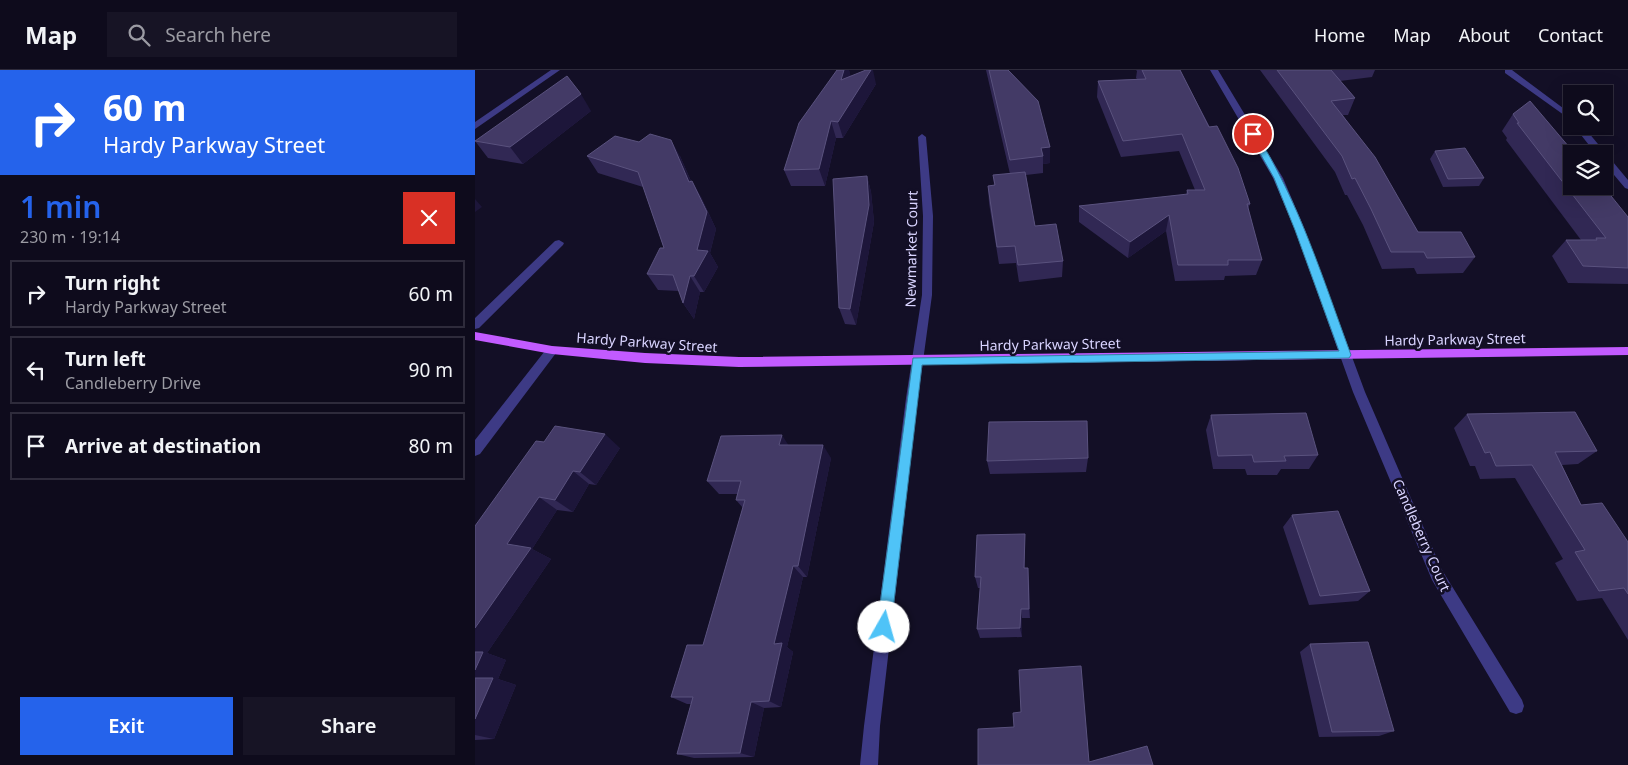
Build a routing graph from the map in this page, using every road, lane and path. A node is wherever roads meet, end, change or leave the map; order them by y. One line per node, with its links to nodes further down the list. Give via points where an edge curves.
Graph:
1 (556, 70): 5 (street)
2 (1214, 70): 16 (street, Candleberry Court, via 1278,178)
3 (1508, 71): 4 (street)
4 (1563, 112)
5 (475, 126)
6 (1585, 135): 8 (street)
7 (922, 137): 17 (street, Newmarket Court, via 928,216 927,295)
8 (1594, 145)
9 (1613, 168): 10 (street)
10 (1628, 186)
11 (559, 243): 12 (street)
12 (475, 325)
13 (475, 336): 14 (main road, Hardy Parkway Street)
14 (552, 350): 17 (main road, Hardy Parkway Street, via 739,362); 18 (street)
15 (1628, 351): 16 (main road, Hardy Parkway Street)
16 (1345, 355): 17 (main road, Hardy Parkway Street); 19 (street, Candleberry Court, via 1437,575)
17 (917, 361): 20 (street, Newmarket Court)
18 (475, 450)
19 (1516, 706)
20 (869, 765)

